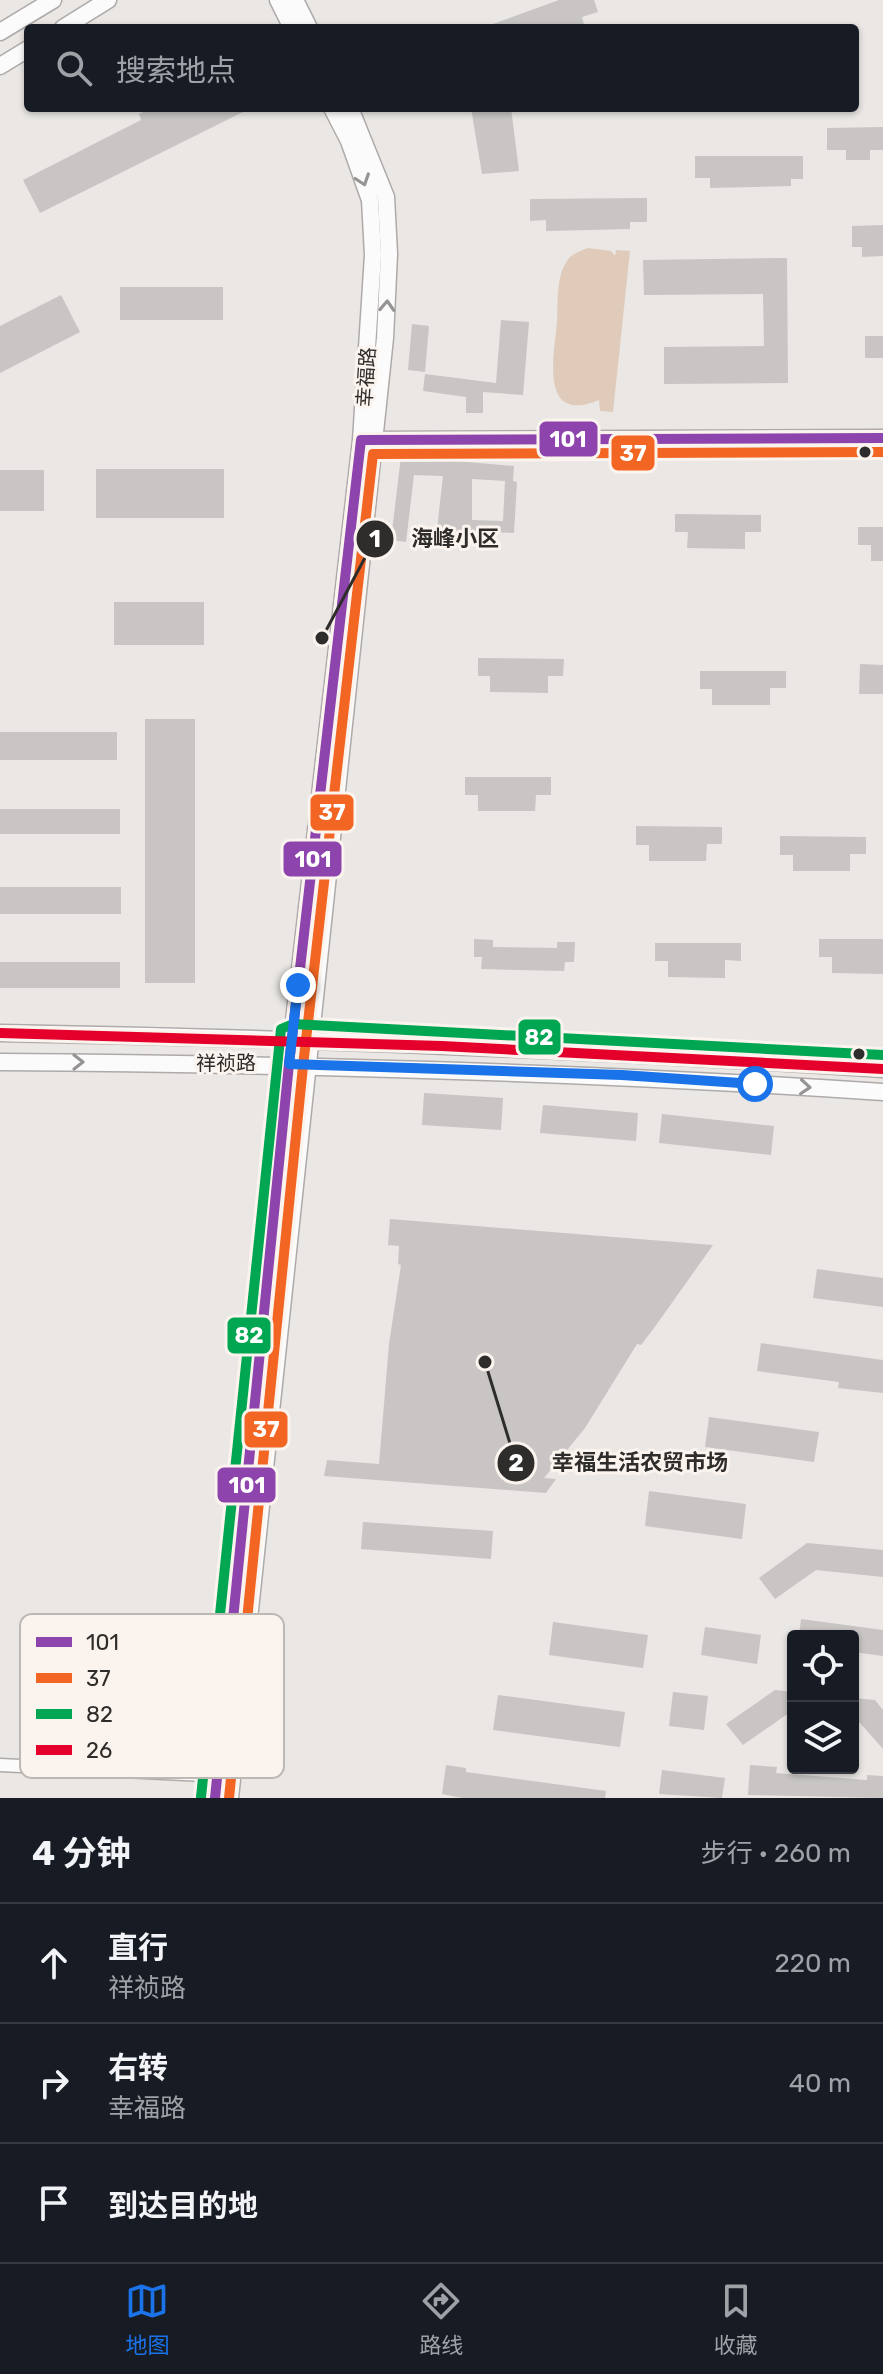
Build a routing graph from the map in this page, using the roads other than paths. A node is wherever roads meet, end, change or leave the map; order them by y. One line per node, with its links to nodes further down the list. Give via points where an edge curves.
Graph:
1 (53, 0): 8 (main road)
2 (108, 0): 5 (main road)
3 (278, 0): 6 (main road)
4 (295, 0): 7 (main road)
5 (69, 24)
6 (290, 24)
7 (307, 24)
8 (0, 32)
9 (24, 51): 10 (main road)
10 (0, 66)
11 (334, 112): 14 (main road, 幸福路, one-way to 14, via 370,200)
12 (352, 112): 14 (main road, 幸福路, one-way to 12, via 389,254 386,197)
13 (883, 438): 14 (main road)
14 (369, 440): 16 (main road, 幸福路); 17 (main road, 幸福路)
15 (0, 1033): 16 (main road, 祥祯路)
16 (292, 1038): 17 (main road, 祥祯路); 19 (main road, 幸福路)
17 (310, 1039): 20 (main road, 幸福路); 21 (main road, 祥祯路)
18 (0, 1062): 19 (main road, 祥祯路, one-way to 19)
19 (289, 1064): 20 (main road, 祥祯路); 23 (main road, 幸福路)
20 (307, 1065): 22 (main road, 祥祯路, one-way to 22, via 622,1075); 24 (main road, 幸福路)
21 (883, 1069)
22 (883, 1092)
23 (240, 1614)
24 (244, 1614)
25 (0, 1765): 26 (street)
26 (20, 1766)
27 (224, 1778): 29 (main road, 幸福路)
28 (225, 1778): 30 (main road, 幸福路)
29 (215, 1798)
30 (230, 1798)

